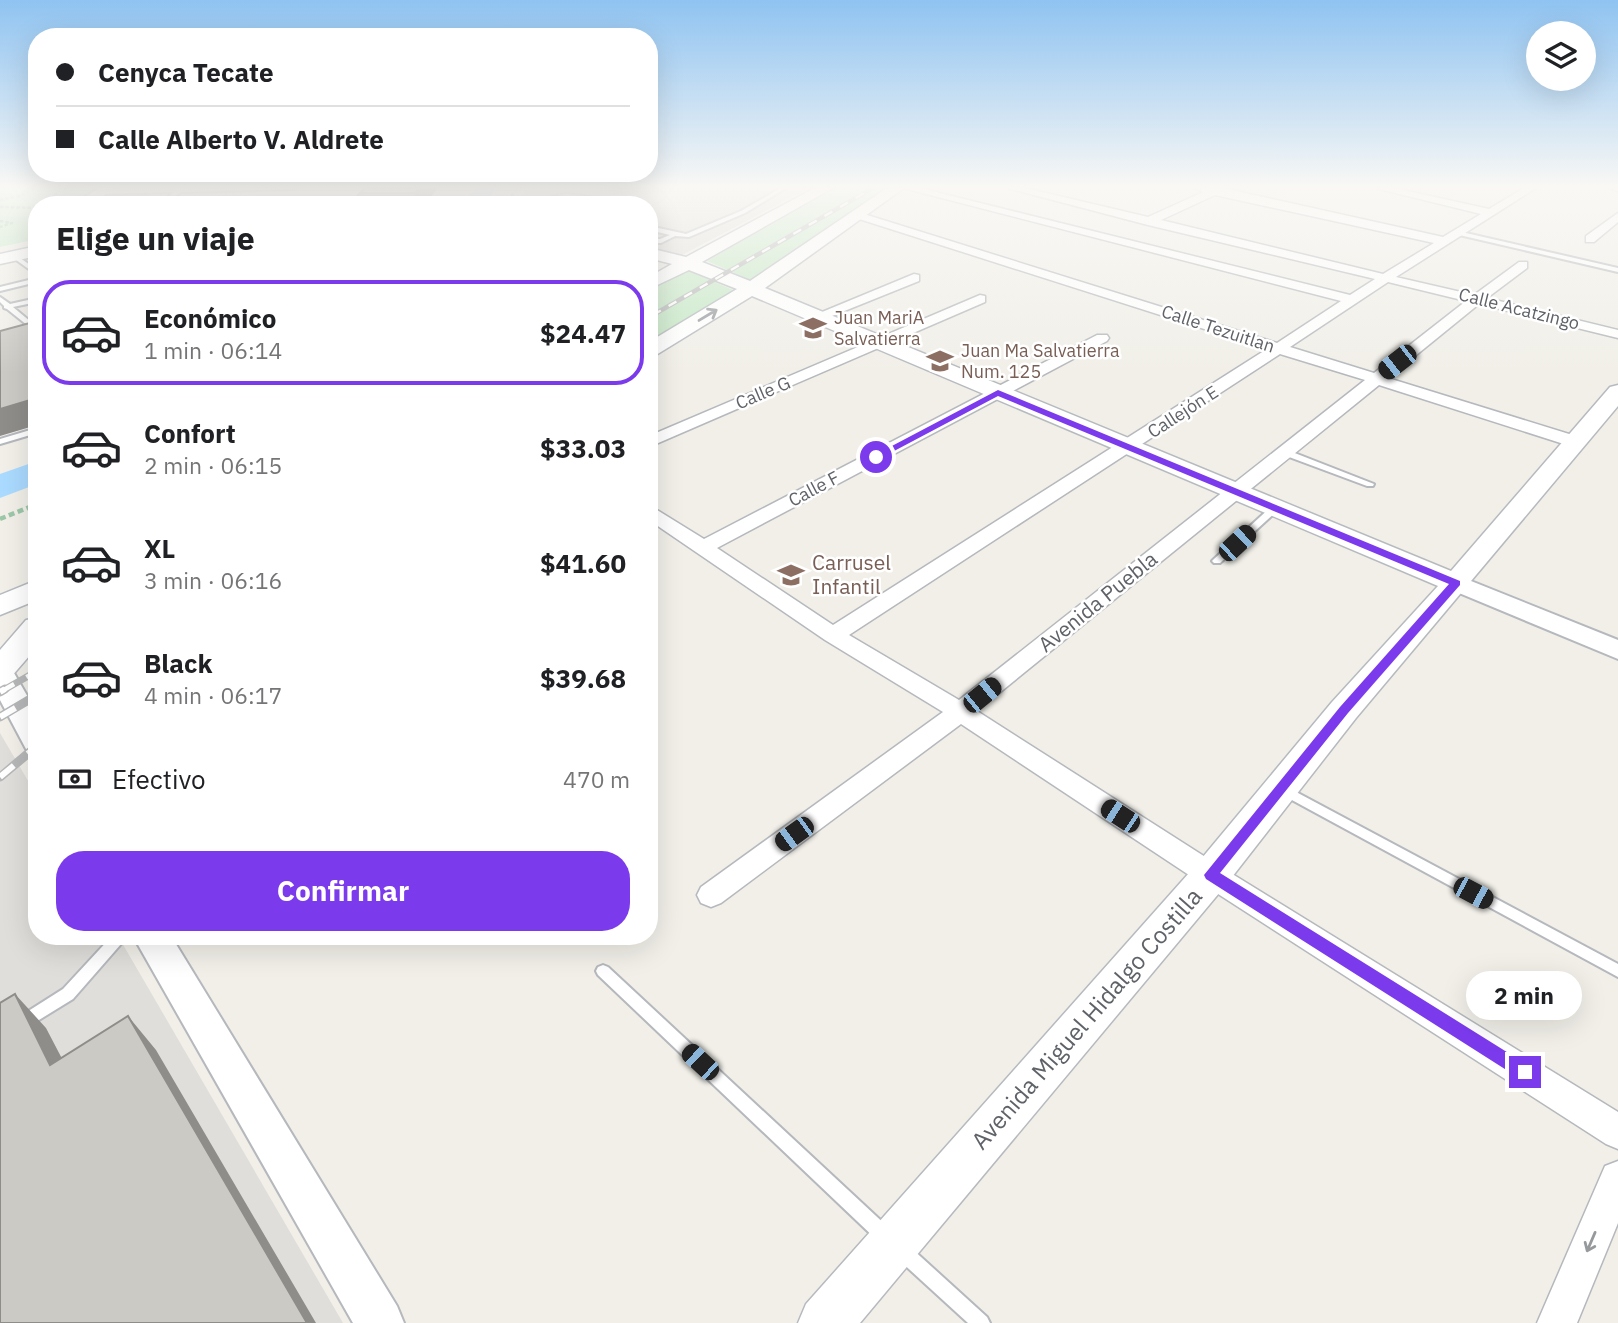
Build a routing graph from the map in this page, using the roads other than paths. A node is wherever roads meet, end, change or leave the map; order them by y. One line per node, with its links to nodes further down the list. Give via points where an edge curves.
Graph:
1 (712, 250): 11 (main road)
2 (810, 250): 20 (main road)
3 (966, 250): 34 (street, Calle Tezuitlan)
4 (1156, 250): 24 (street)
5 (1274, 250): 15 (street, Calle Acatzingo)
6 (1431, 250): 15 (street, Callejón E)
7 (1515, 250): 14 (lane)
8 (28, 252): 9 (main road)
9 (5, 255): 13 (lane)
10 (658, 255): 11 (main road)
11 (688, 263): 17 (main road); 20 (main road)
12 (1523, 265): 23 (street, Avenida Puebla)
13 (28, 266)
14 (1618, 270)
15 (1387, 277): 23 (street, Calle Acatzingo); 24 (street, Callejón E)
16 (914, 278): 28 (street)
17 (658, 279)
18 (28, 282): 19 (lane)
19 (0, 289)
20 (751, 289): 28 (main road); 33 (main road, one-way to 20)
21 (0, 299): 26 (lane)
22 (981, 299): 32 (street, Calle G)
23 (1477, 299): 30 (street, Calle Acatzingo); 35 (street, Avenida Puebla)
24 (1353, 300): 34 (street, Callejón E)
25 (28, 302): 26 (lane)
26 (9, 307): 27 (lane); 29 (lane)
27 (0, 309)
28 (817, 317): 32 (main road)
29 (28, 323)
30 (1618, 334)
31 (1102, 338): 36 (street, Calle F)
32 (878, 344): 36 (main road); 39 (street, Calle G)
33 (658, 346)
34 (1279, 349): 35 (street, Calle Tezuitlan); 42 (street, Callejón E)
35 (1377, 378): 41 (street, Calle Tezuitlan); 43 (street, Avenida Puebla)
36 (998, 393): 42 (main road); 48 (street, Calle F)
37 (1615, 400): 41 (main road, Avenida Miguel Hidalgo Costilla)
38 (28, 433): 40 (lane)
39 (658, 438)
40 (0, 442)
41 (1576, 442): 51 (main road, Avenida Miguel Hidalgo Costilla)
42 (1128, 447): 45 (main road); 57 (street, Callejón E)
43 (1284, 452): 44 (lane); 45 (street, Avenida Puebla)
44 (1370, 484)
45 (1235, 492): 46 (main road); 61 (street, Avenida Puebla)
46 (1275, 508): 49 (lane); 51 (main road)
47 (658, 516): 48 (street)
48 (704, 547): 57 (street)
49 (1217, 561)
50 (28, 582): 52 (main road)
51 (1456, 583): 59 (street); 63 (main road, Avenida Miguel Hidalgo Costilla)
52 (0, 585)
53 (28, 593): 54 (main road)
54 (0, 606)
55 (28, 607): 56 (main road)
56 (0, 619)
57 (833, 635): 61 (street)
58 (28, 638): 60 (main road)
59 (1618, 650)
60 (0, 671): 62 (street)
61 (960, 712): 64 (street); 65 (street, Avenida Puebla)
62 (28, 724)
63 (1280, 788): 64 (main road, Avenida Miguel Hidalgo Costilla); 69 (lane)
64 (1211, 875): 71 (street); 73 (main road, Avenida Miguel Hidalgo Costilla)
65 (711, 895)
66 (113, 945): 70 (lane, via 68,994)
67 (156, 945): 74 (street)
68 (603, 971): 73 (lane)
69 (1618, 971)
70 (0, 1037)
71 (1618, 1132)
72 (1618, 1179): 77 (street, one-way to 77)
73 (893, 1243): 75 (main road, Avenida Miguel Hidalgo Costilla); 76 (lane)
74 (380, 1323)
75 (825, 1323)
76 (981, 1323)
77 (1557, 1323)

